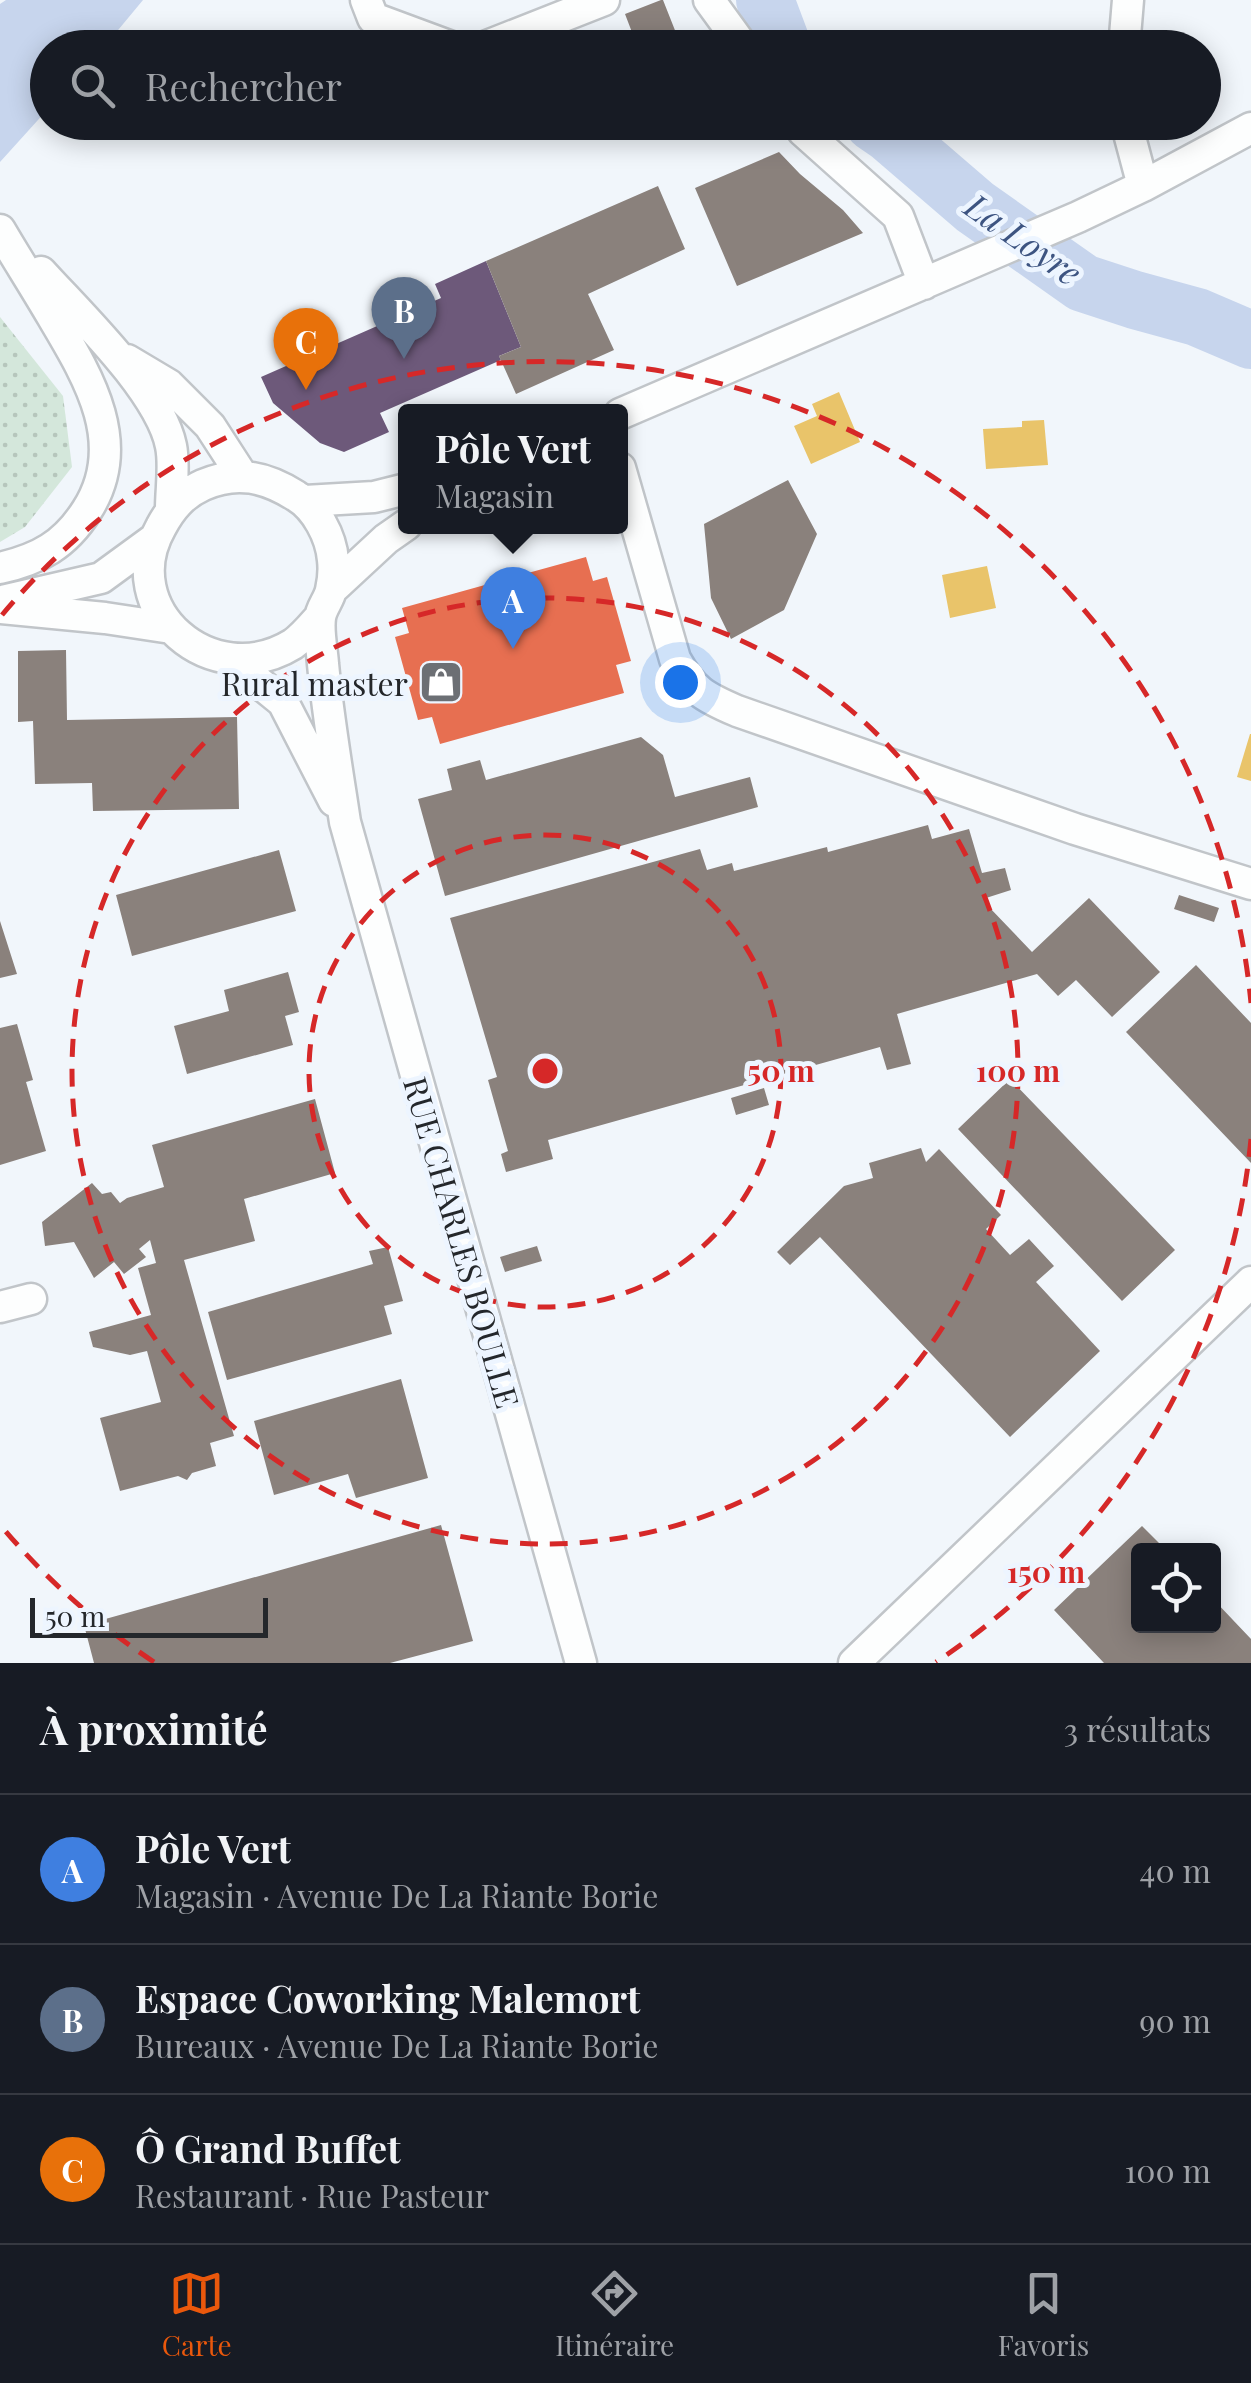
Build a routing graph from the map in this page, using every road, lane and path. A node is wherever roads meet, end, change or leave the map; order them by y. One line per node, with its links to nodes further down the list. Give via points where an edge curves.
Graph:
1 (366, 0): 5 (street, via 373,18)
2 (604, 0): 6 (street)
3 (709, 0): 7 (street)
4 (1128, 0): 8 (street)
5 (405, 30)
6 (528, 30)
7 (731, 30)
8 (1126, 30)
9 (1251, 128): 12 (street)
10 (813, 140): 14 (street, via 898,216)
11 (1131, 140): 12 (street)
12 (1143, 186): 14 (street)
13 (0, 228): 15 (street); 24 (street, via 82,367 102,414 107,454 94,500 79,523 29,562)
14 (924, 284): 16 (street)
15 (115, 354): 17 (street, via 169,384 210,426); 21 (street, via 156,407 172,446)
16 (628, 411)
17 (243, 476): 20 (street, via 276,483); 21 (street, via 216,480)
18 (398, 491): 20 (street)
19 (628, 496): 31 (street, via 675,660 709,700)
20 (304, 501): 26 (street, via 324,527 333,558)
21 (171, 508): 23 (street)
22 (398, 530): 26 (street)
23 (153, 540): 25 (street, via 101,578); 28 (street, via 155,602)
24 (0, 568)
25 (0, 601)
26 (326, 603): 29 (street, via 296,642 266,657); 30 (street, RUE CHARLES BOULLE, via 326,689)
27 (0, 608): 28 (street)
28 (171, 628): 29 (street, via 198,650)
29 (231, 660): 30 (street, RUE CHARLES BOULLE, via 283,702)
30 (345, 822): 35 (street, RUE CHARLES BOULLE)
31 (1251, 884)
32 (1251, 1282): 36 (street)
33 (31, 1298): 34 (street)
34 (0, 1308)
35 (581, 1663)
36 (854, 1663)

